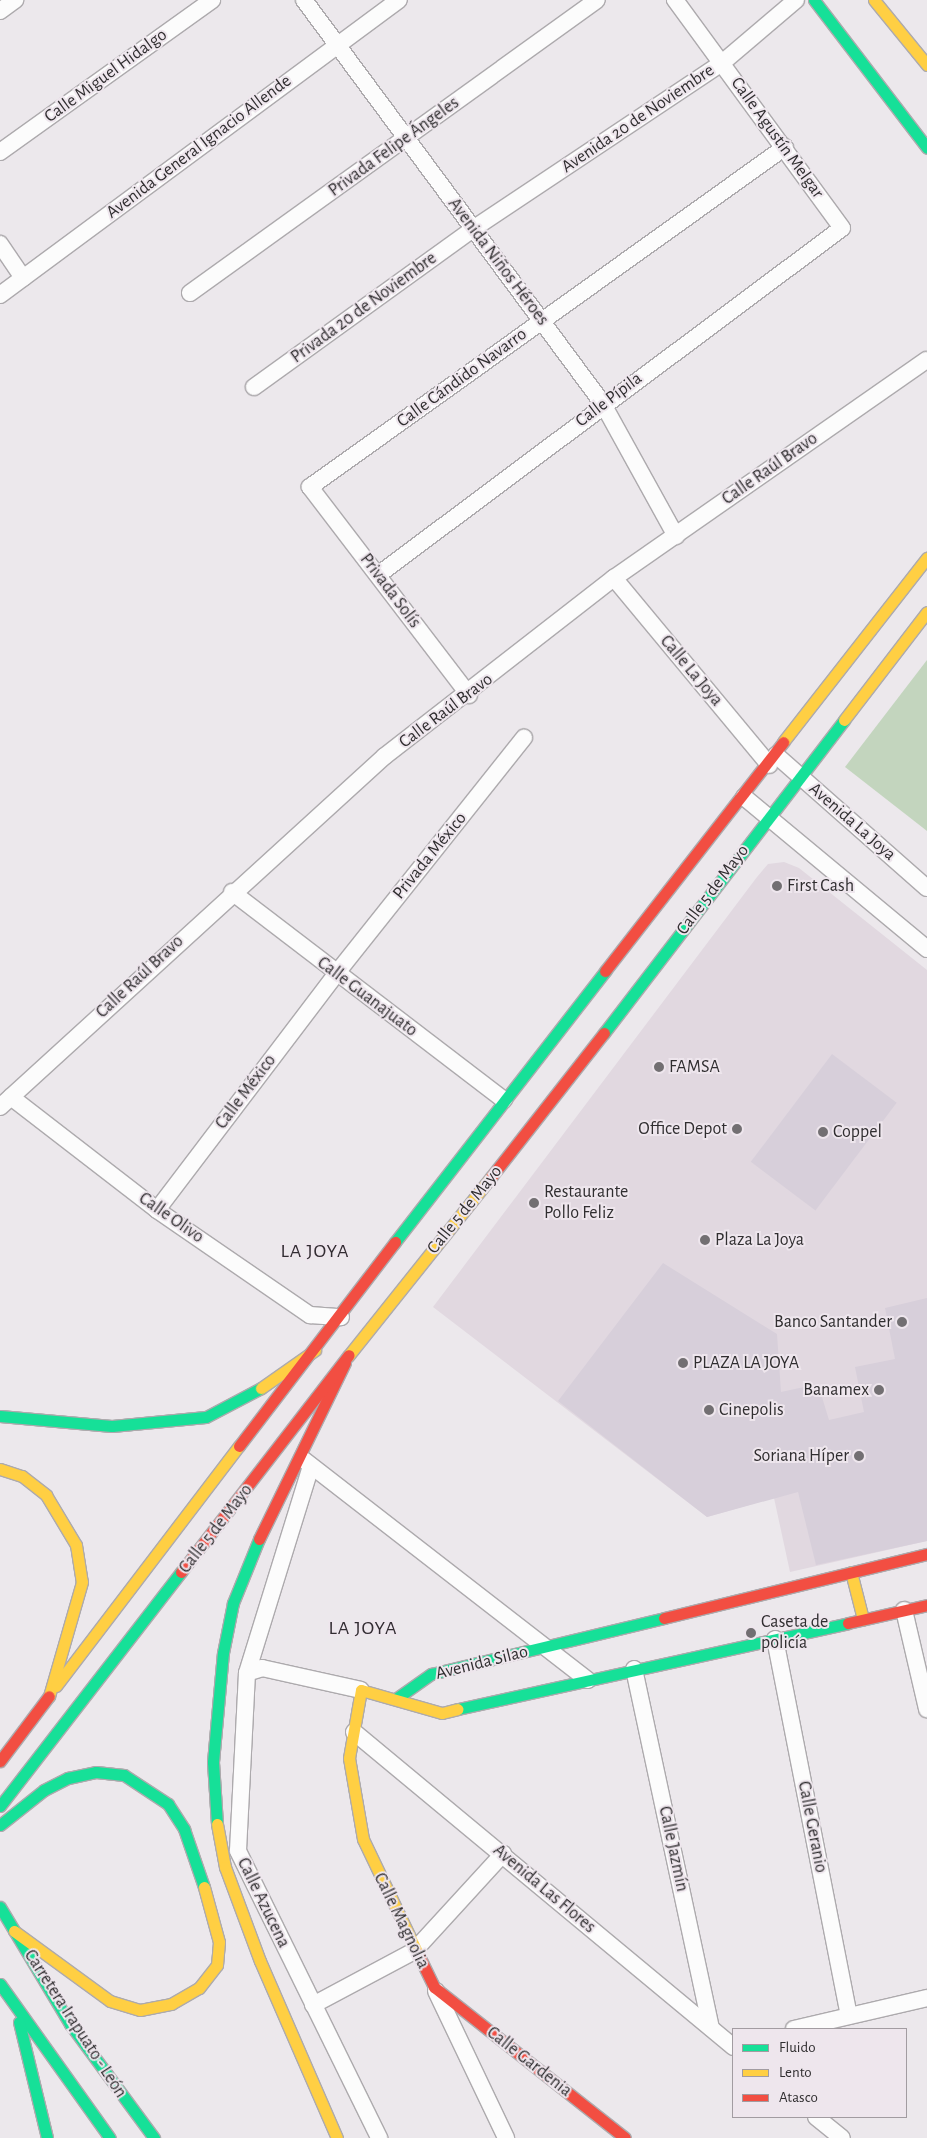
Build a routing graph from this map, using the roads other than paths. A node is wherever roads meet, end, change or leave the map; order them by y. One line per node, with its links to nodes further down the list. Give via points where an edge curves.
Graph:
1 (15, 0): 10 (street)
2 (212, 0): 17 (street, Calle Miguel Hidalgo)
3 (304, 0): 11 (street, Avenida Niños Héroes)
4 (398, 0): 11 (street, Avenida General Ignacio Allende)
5 (597, 0): 14 (street, Privada Felipe Ángeles)
6 (675, 0): 12 (street, Calle Agustín Melgar)
7 (796, 0): 12 (street, Avenida 20 de Noviembre)
8 (814, 0): 16 (main road)
9 (874, 0): 13 (main road)
10 (0, 11)
11 (336, 44): 14 (street, Avenida Niños Héroes); 21 (street, Avenida General Ignacio Allende)
12 (722, 64): 15 (street, Calle Agustín Melgar); 19 (street, Avenida 20 de Noviembre)
13 (927, 65)
14 (407, 138): 19 (street, Avenida Niños Héroes); 22 (street, Privada Felipe Ángeles)
15 (785, 148): 18 (street, Calle Agustín Melgar); 24 (street, Calle Cándido Navarro)
16 (927, 148)
17 (0, 152)
18 (842, 228): 27 (street, Calle Pípila)
19 (473, 229): 24 (street, Avenida Niños Héroes); 26 (street, Privada 20 de Noviembre)
20 (0, 244): 21 (street)
21 (23, 278): 23 (street, Avenida General Ignacio Allende)
22 (190, 293)
23 (0, 295)
24 (542, 321): 27 (street, Avenida Niños Héroes); 28 (street, Calle Cándido Navarro)
25 (927, 360): 29 (street, Calle Raúl Bravo)
26 (254, 387)
27 (603, 404): 29 (street, Avenida Niños Héroes); 31 (street, Calle Pípila)
28 (310, 488): 31 (street, Privada Solís)
29 (676, 536): 32 (street, Calle Raúl Bravo)
30 (927, 558): 36 (main road, Calle 5 de Mayo)
31 (378, 575): 34 (street, Privada Solís)
32 (614, 578): 34 (street, Calle Raúl Bravo); 36 (street, Calle La Joya)
33 (927, 612): 37 (main road, Calle 5 de Mayo)
34 (469, 695): 41 (street, Calle Raúl Bravo, via 385,756)
35 (524, 738): 43 (street, Privada México)
36 (772, 760): 37 (street, Avenida La Joya); 38 (main road, Calle 5 de Mayo)
37 (800, 776): 39 (main road, Calle 5 de Mayo); 40 (street, Avenida La Joya)
38 (744, 797): 39 (street); 44 (main road, Calle 5 de Mayo)
39 (768, 816): 42 (street); 49 (main road, Calle 5 de Mayo)
40 (927, 888)
41 (232, 892): 43 (street, Calle Guanajuato); 45 (street, Calle Raúl Bravo)
42 (927, 949)
43 (336, 974): 44 (street, Calle Guanajuato); 46 (street, Calle México)
44 (504, 1100): 47 (main road, Calle 5 de Mayo)
45 (5, 1102): 46 (street, Calle Olivo)
46 (157, 1210): 47 (street, Calle Olivo, via 310,1315)
47 (342, 1316): 48 (main road, Calle 5 de Mayo)
48 (316, 1350): 50 (main road, via 245,1399 206,1417 112,1426); 63 (main road, Calle 5 de Mayo)
49 (345, 1363): 51 (main road); 69 (main road, Calle 5 de Mayo)
50 (0, 1416)
51 (305, 1461): 59 (street); 61 (street, Calle Azucena); 88 (main road, via 250,1556 233,1603 216,1706 215,1816 242,1916)
52 (0, 1469): 63 (main road, via 22,1476 46,1495 76,1546 82,1582)
53 (927, 1554): 54 (main road, Avenida Silao)
54 (852, 1572): 57 (main road); 59 (main road, Avenida Silao)
55 (927, 1605): 56 (main road, Avenida Silao)
56 (904, 1610): 57 (main road, Avenida Silao); 66 (street)
57 (863, 1619): 58 (main road, Avenida Silao)
58 (774, 1639): 60 (main road, Avenida Silao); 80 (street, Calle Geranio)
59 (548, 1646): 62 (street); 65 (main road, Avenida Silao, via 431,1674)
60 (634, 1669): 62 (main road, Avenida Silao); 81 (street, Calle Jazmín)
61 (247, 1673): 64 (street, via 262,1668); 78 (street, Calle Azucena, via 238,1851)
62 (588, 1680): 65 (main road, Avenida Silao, via 442,1713)
63 (55, 1688): 68 (main road, Calle 5 de Mayo)
64 (361, 1690): 65 (main road); 67 (main road, Calle Magnolia)
65 (397, 1698)
66 (927, 1709)
67 (354, 1732): 71 (street, Avenida Las Flores); 74 (main road, Calle Magnolia, via 349,1758 363,1839)
68 (0, 1761)
69 (0, 1806)
70 (0, 1825): 73 (main road, via 44,1790 68,1778 96,1772 124,1775 147,1786 168,1804 184,1829 220,1942 217,1965 199,1988 171,2004 140,2010 110,2001 85,1987)
71 (503, 1854): 74 (street); 81 (street, Avenida Las Flores)
72 (0, 1907): 73 (main road, Carretera Irapuato - León)
73 (14, 1931): 87 (main road, Carretera Irapuato - León, via 109,2081)
74 (414, 1951): 76 (main road, Calle Magnolia); 78 (street)
75 (0, 1984): 79 (main road, Carretera Irapuato - León)
76 (434, 1987): 90 (street, Calle Magnolia); 91 (main road, Calle Gardenia)
77 (927, 1998): 80 (street)
78 (313, 2005): 89 (street, Calle Azucena)
79 (14, 2006): 85 (main road); 86 (main road, Carretera Irapuato - León)
80 (849, 2016): 82 (street)
81 (711, 2028): 83 (street, Avenida Las Flores)
82 (798, 2028)
83 (732, 2045)
84 (821, 2127): 92 (street)
85 (47, 2138)
86 (110, 2138)
87 (154, 2138)
88 (337, 2138)
89 (379, 2138)
90 (506, 2138)
91 (625, 2138)
92 (842, 2138)

